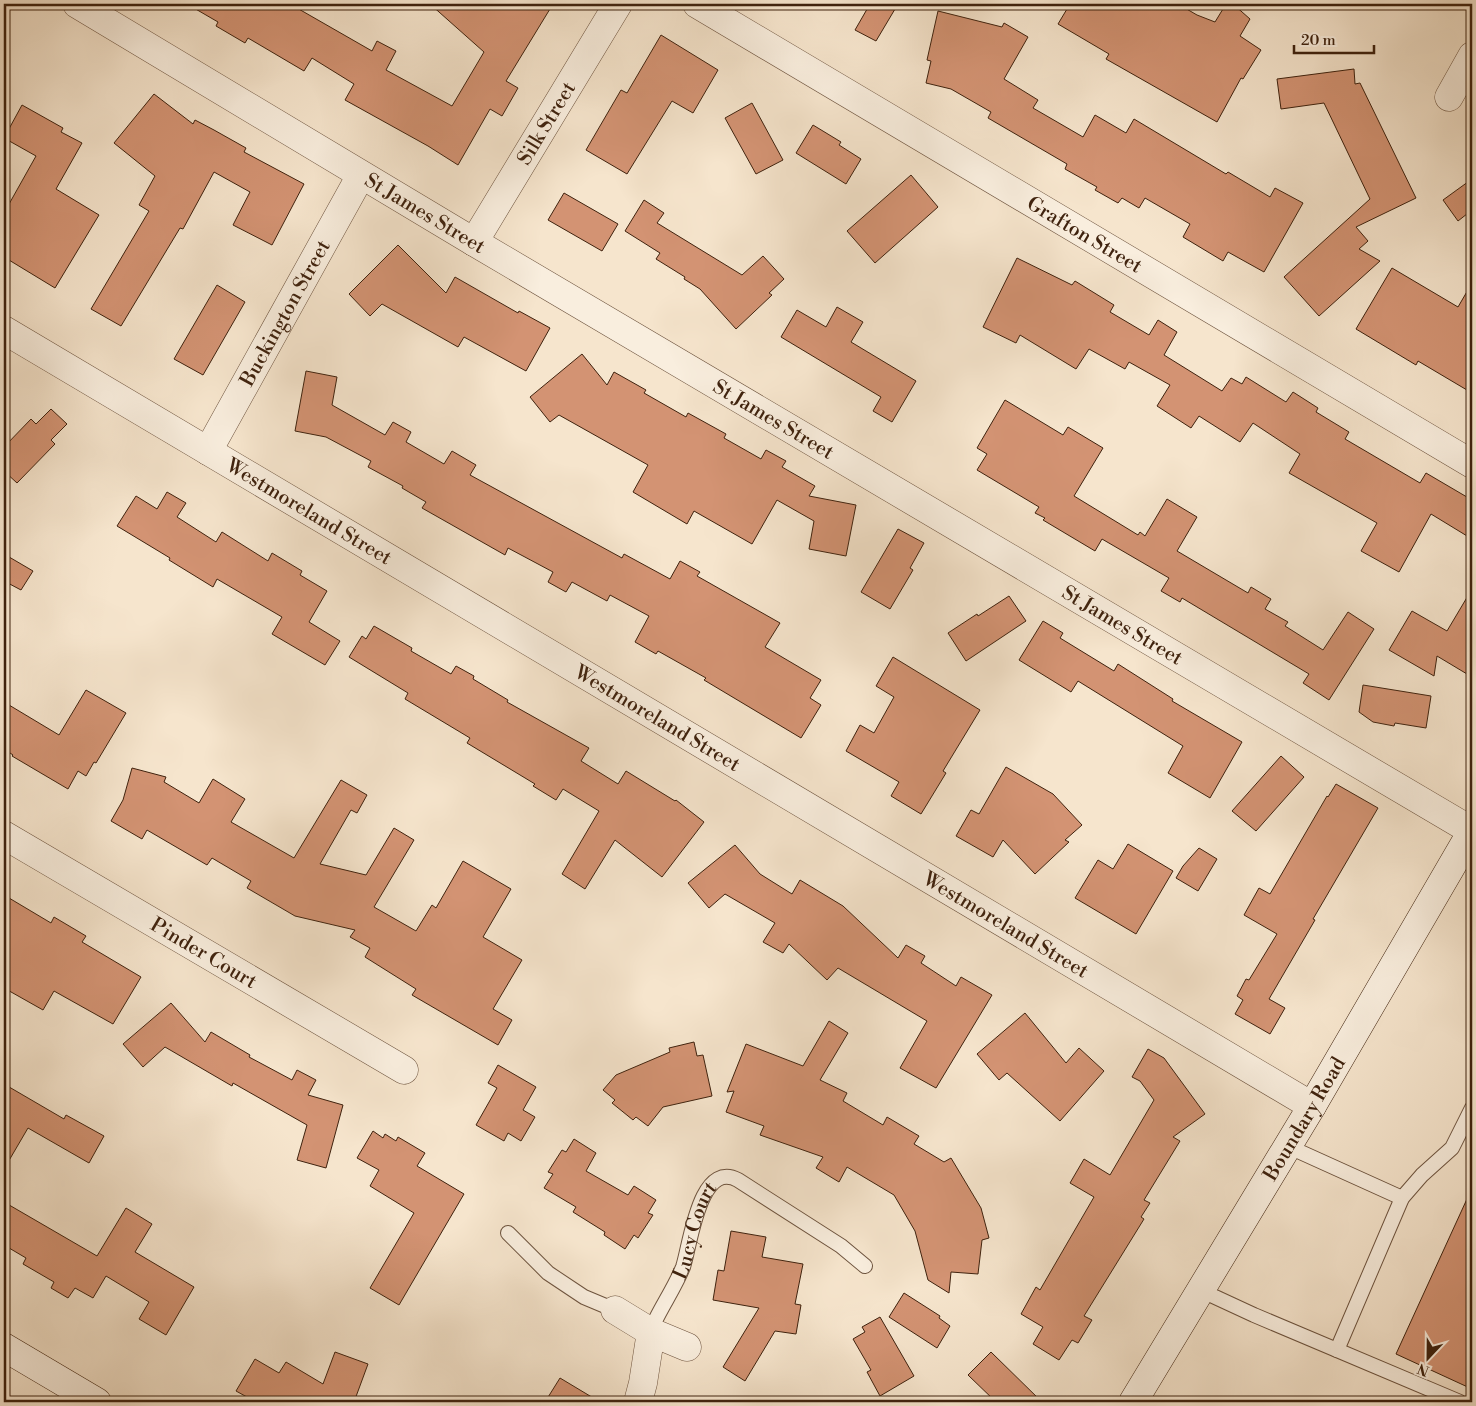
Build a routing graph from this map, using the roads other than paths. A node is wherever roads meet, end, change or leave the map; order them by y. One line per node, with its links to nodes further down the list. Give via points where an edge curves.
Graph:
1 (77, 4): 6 (street, St James Street)
2 (618, 4): 7 (street, Silk Street)
3 (697, 4): 10 (street, Grafton Street)
4 (1472, 56): 5 (street)
5 (1449, 97)
6 (361, 175): 7 (street, St James Street); 9 (street, Buckington Street)
7 (474, 242): 11 (street, St James Street)
8 (7, 340): 9 (street, Westmoreland Street)
9 (208, 451): 14 (street, Westmoreland Street)
10 (1472, 464)
11 (1472, 831): 14 (street, Boundary Road)
12 (4, 835): 13 (street, Pinder Court)
13 (404, 1070)
14 (1312, 1106): 16 (street, Boundary Road)
15 (1472, 1108): 17 (lane, via 1452,1148)
16 (1287, 1146): 17 (lane); 20 (street, Boundary Road)
17 (1402, 1198): 25 (lane)
18 (508, 1233): 21 (lane, via 548,1273 584,1297)
19 (865, 1266): 22 (lane, Lucy Court, via 841,1246 738,1180 722,1178 708,1188 700,1201 683,1266)
20 (1200, 1290): 25 (lane); 28 (street, Boundary Road)
21 (615, 1310): 22 (street)
22 (651, 1332): 24 (street); 27 (street, Lucy Court)
23 (4, 1347): 26 (street)
24 (687, 1347)
25 (1337, 1350): 29 (lane)
26 (97, 1402)
27 (638, 1402)
28 (1133, 1402)
29 (1460, 1402)

